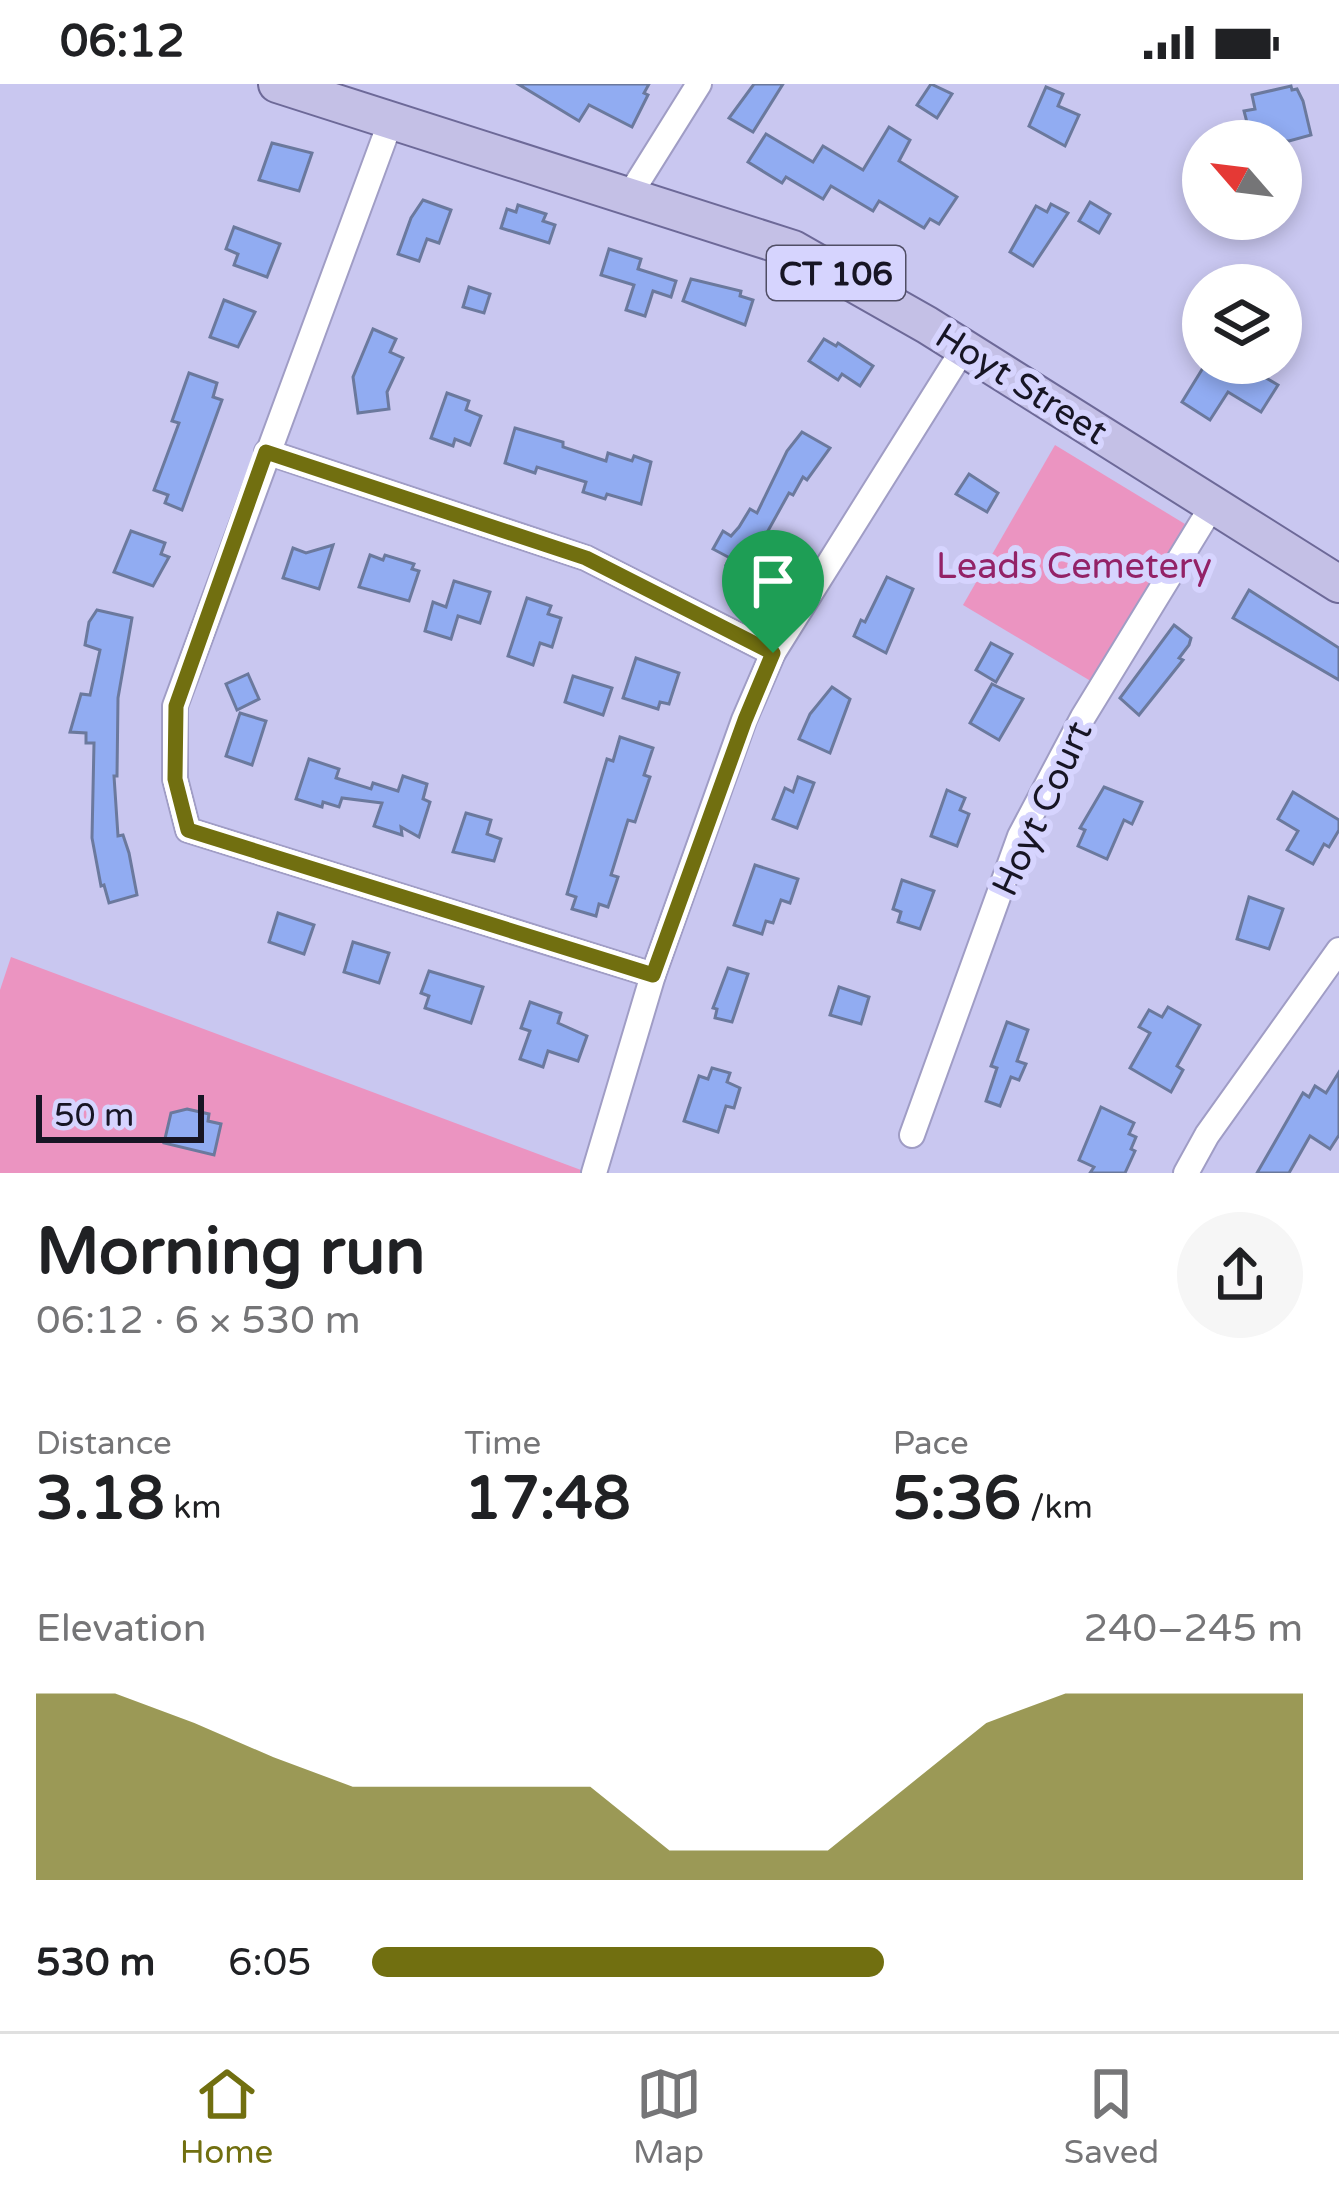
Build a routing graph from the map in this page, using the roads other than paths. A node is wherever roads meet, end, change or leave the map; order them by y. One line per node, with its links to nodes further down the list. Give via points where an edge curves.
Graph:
1 (699, 84): 4 (street)
2 (294, 86): 3 (main road, Hoyt Street / CT 106)
3 (390, 123): 4 (main road, Hoyt Street / CT 106); 6 (street)
4 (629, 196): 5 (main road, Hoyt Street / CT 106, via 794,249)
5 (964, 348): 7 (main road, Hoyt Street / CT 106); 9 (street)
6 (266, 452): 9 (street, via 586,558); 11 (street, via 176,706 175,779 188,830)
7 (1214, 503): 8 (main road, Hoyt Street / CT 106); 12 (street, Hoyt Court, via 1020,836)
8 (1339, 584)
9 (773, 653): 11 (street)
10 (1339, 950): 14 (street)
11 (653, 975): 13 (street)
12 (912, 1135)
13 (594, 1173)
14 (1186, 1173)

